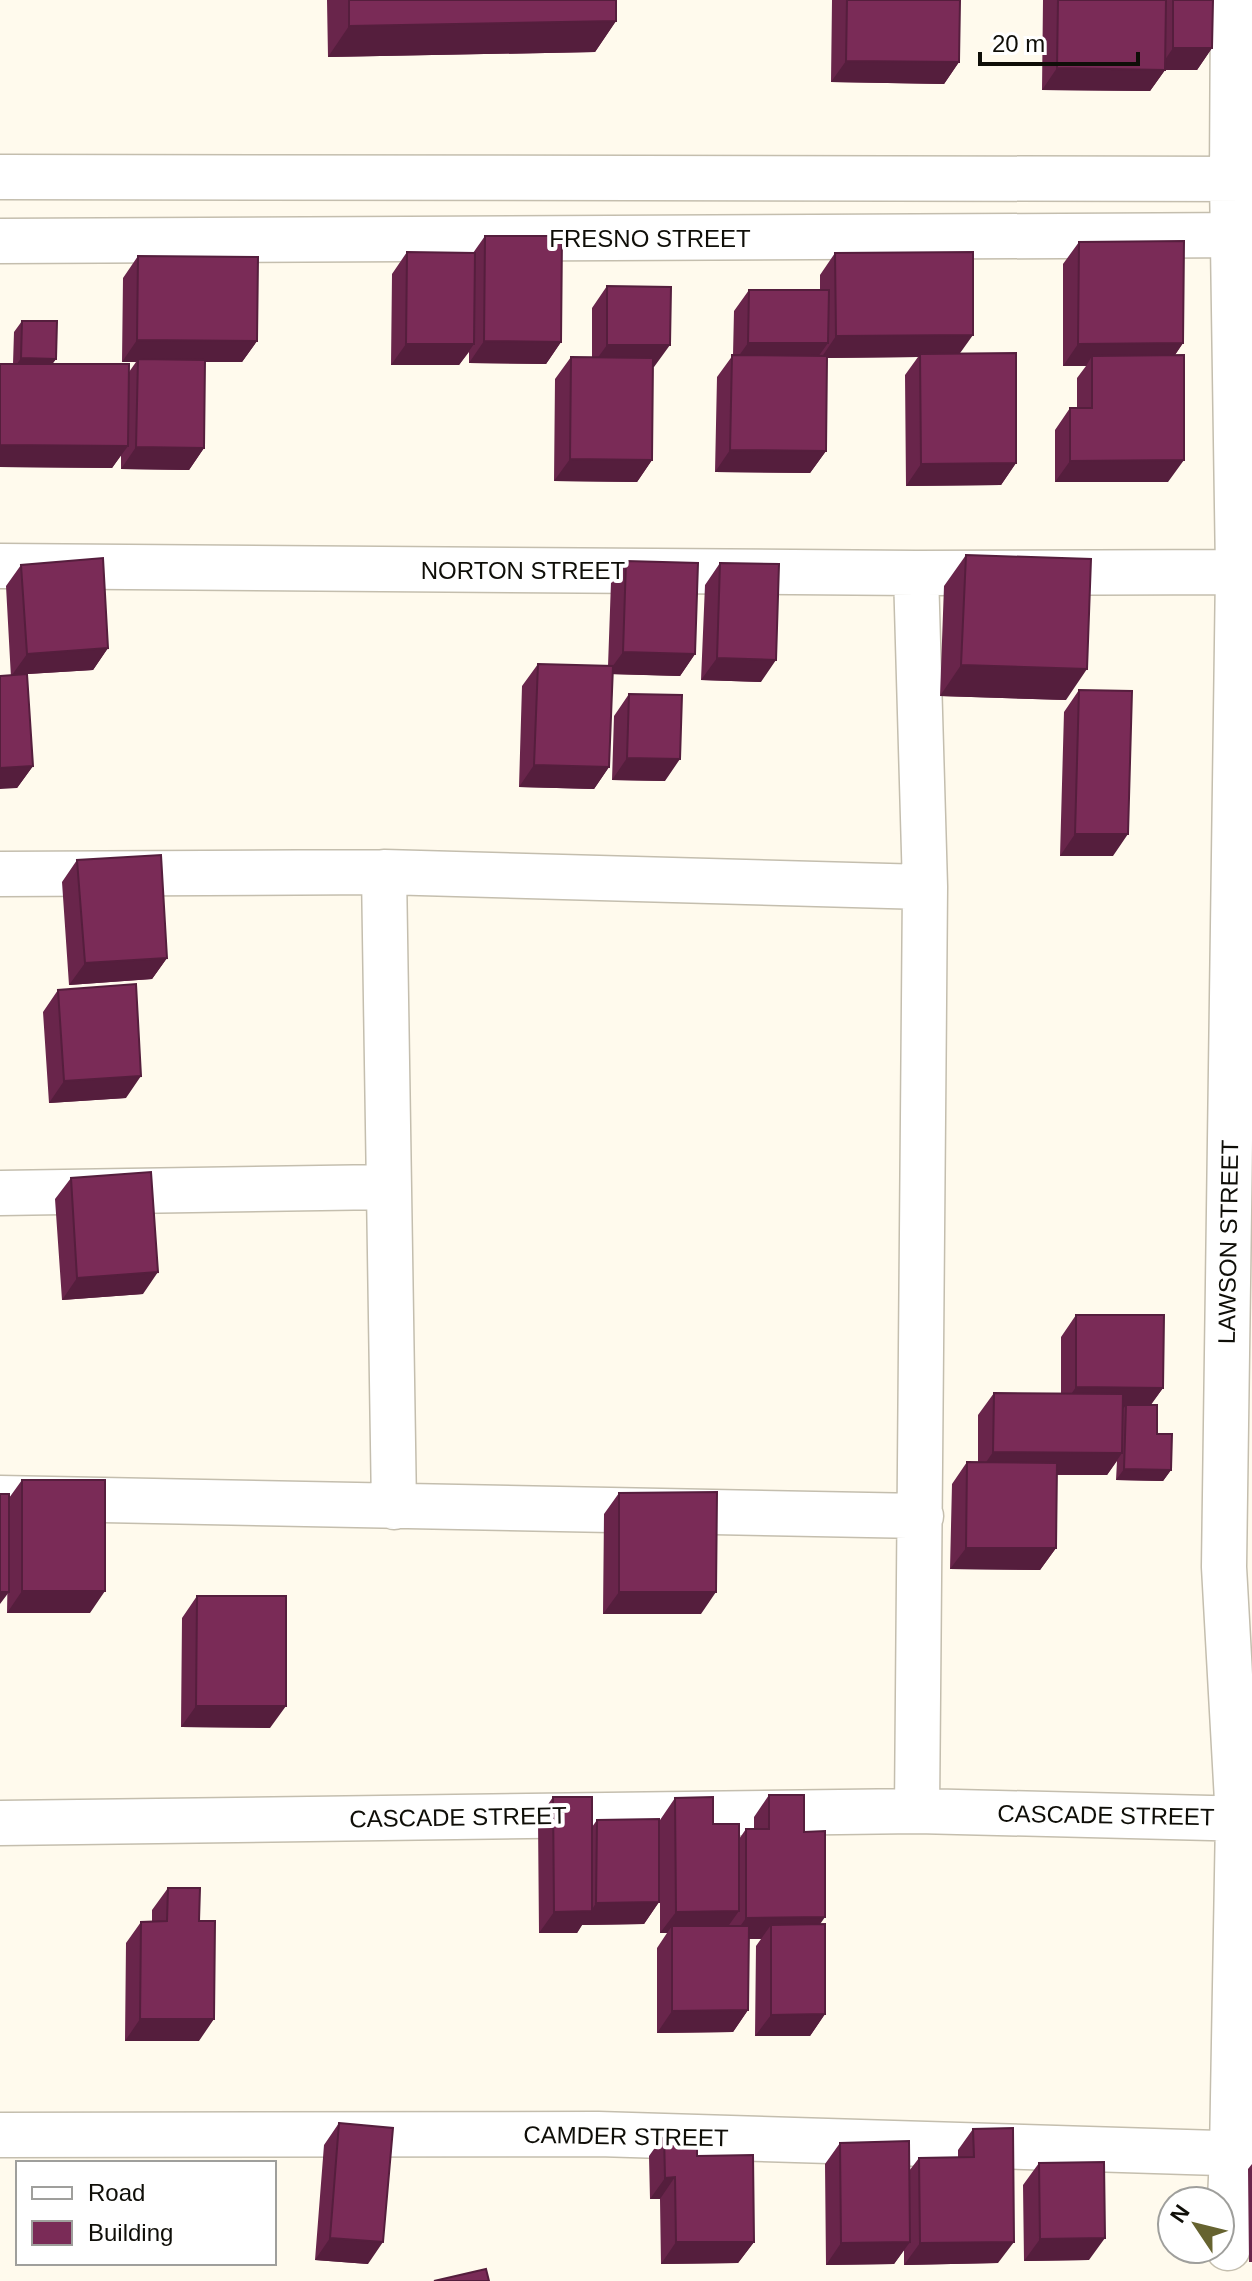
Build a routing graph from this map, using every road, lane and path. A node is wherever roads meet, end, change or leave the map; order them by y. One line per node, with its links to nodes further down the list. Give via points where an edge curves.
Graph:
1 (1233, 0): 3 (street, LAWSON STREET)
2 (0, 177): 3 (street)
3 (1242, 179): 4 (street, LAWSON STREET)
4 (1243, 235): 5 (street, FRESNO STREET); 7 (street, LAWSON STREET)
5 (0, 241)
6 (0, 566): 8 (street, NORTON STREET)
7 (1245, 572): 8 (street, NORTON STREET); 18 (street, LAWSON STREET, via 1224,1567)
8 (916, 573): 11 (street)
9 (384, 872): 10 (street); 11 (street); 12 (street)
10 (0, 874)
11 (925, 887): 16 (street)
12 (387, 1187): 13 (street); 15 (street)
13 (0, 1193)
14 (0, 1498): 15 (street)
15 (394, 1507): 16 (street)
16 (921, 1516): 17 (street)
17 (917, 1811): 18 (street, CASCADE STREET); 19 (street, CASCADE STREET)
18 (1245, 1819): 21 (street, LAWSON STREET)
19 (0, 1823)
20 (0, 2135): 21 (street, CAMDER STREET, via 598,2134)
21 (1242, 2154): 22 (street, LAWSON STREET)
22 (1236, 2194)

